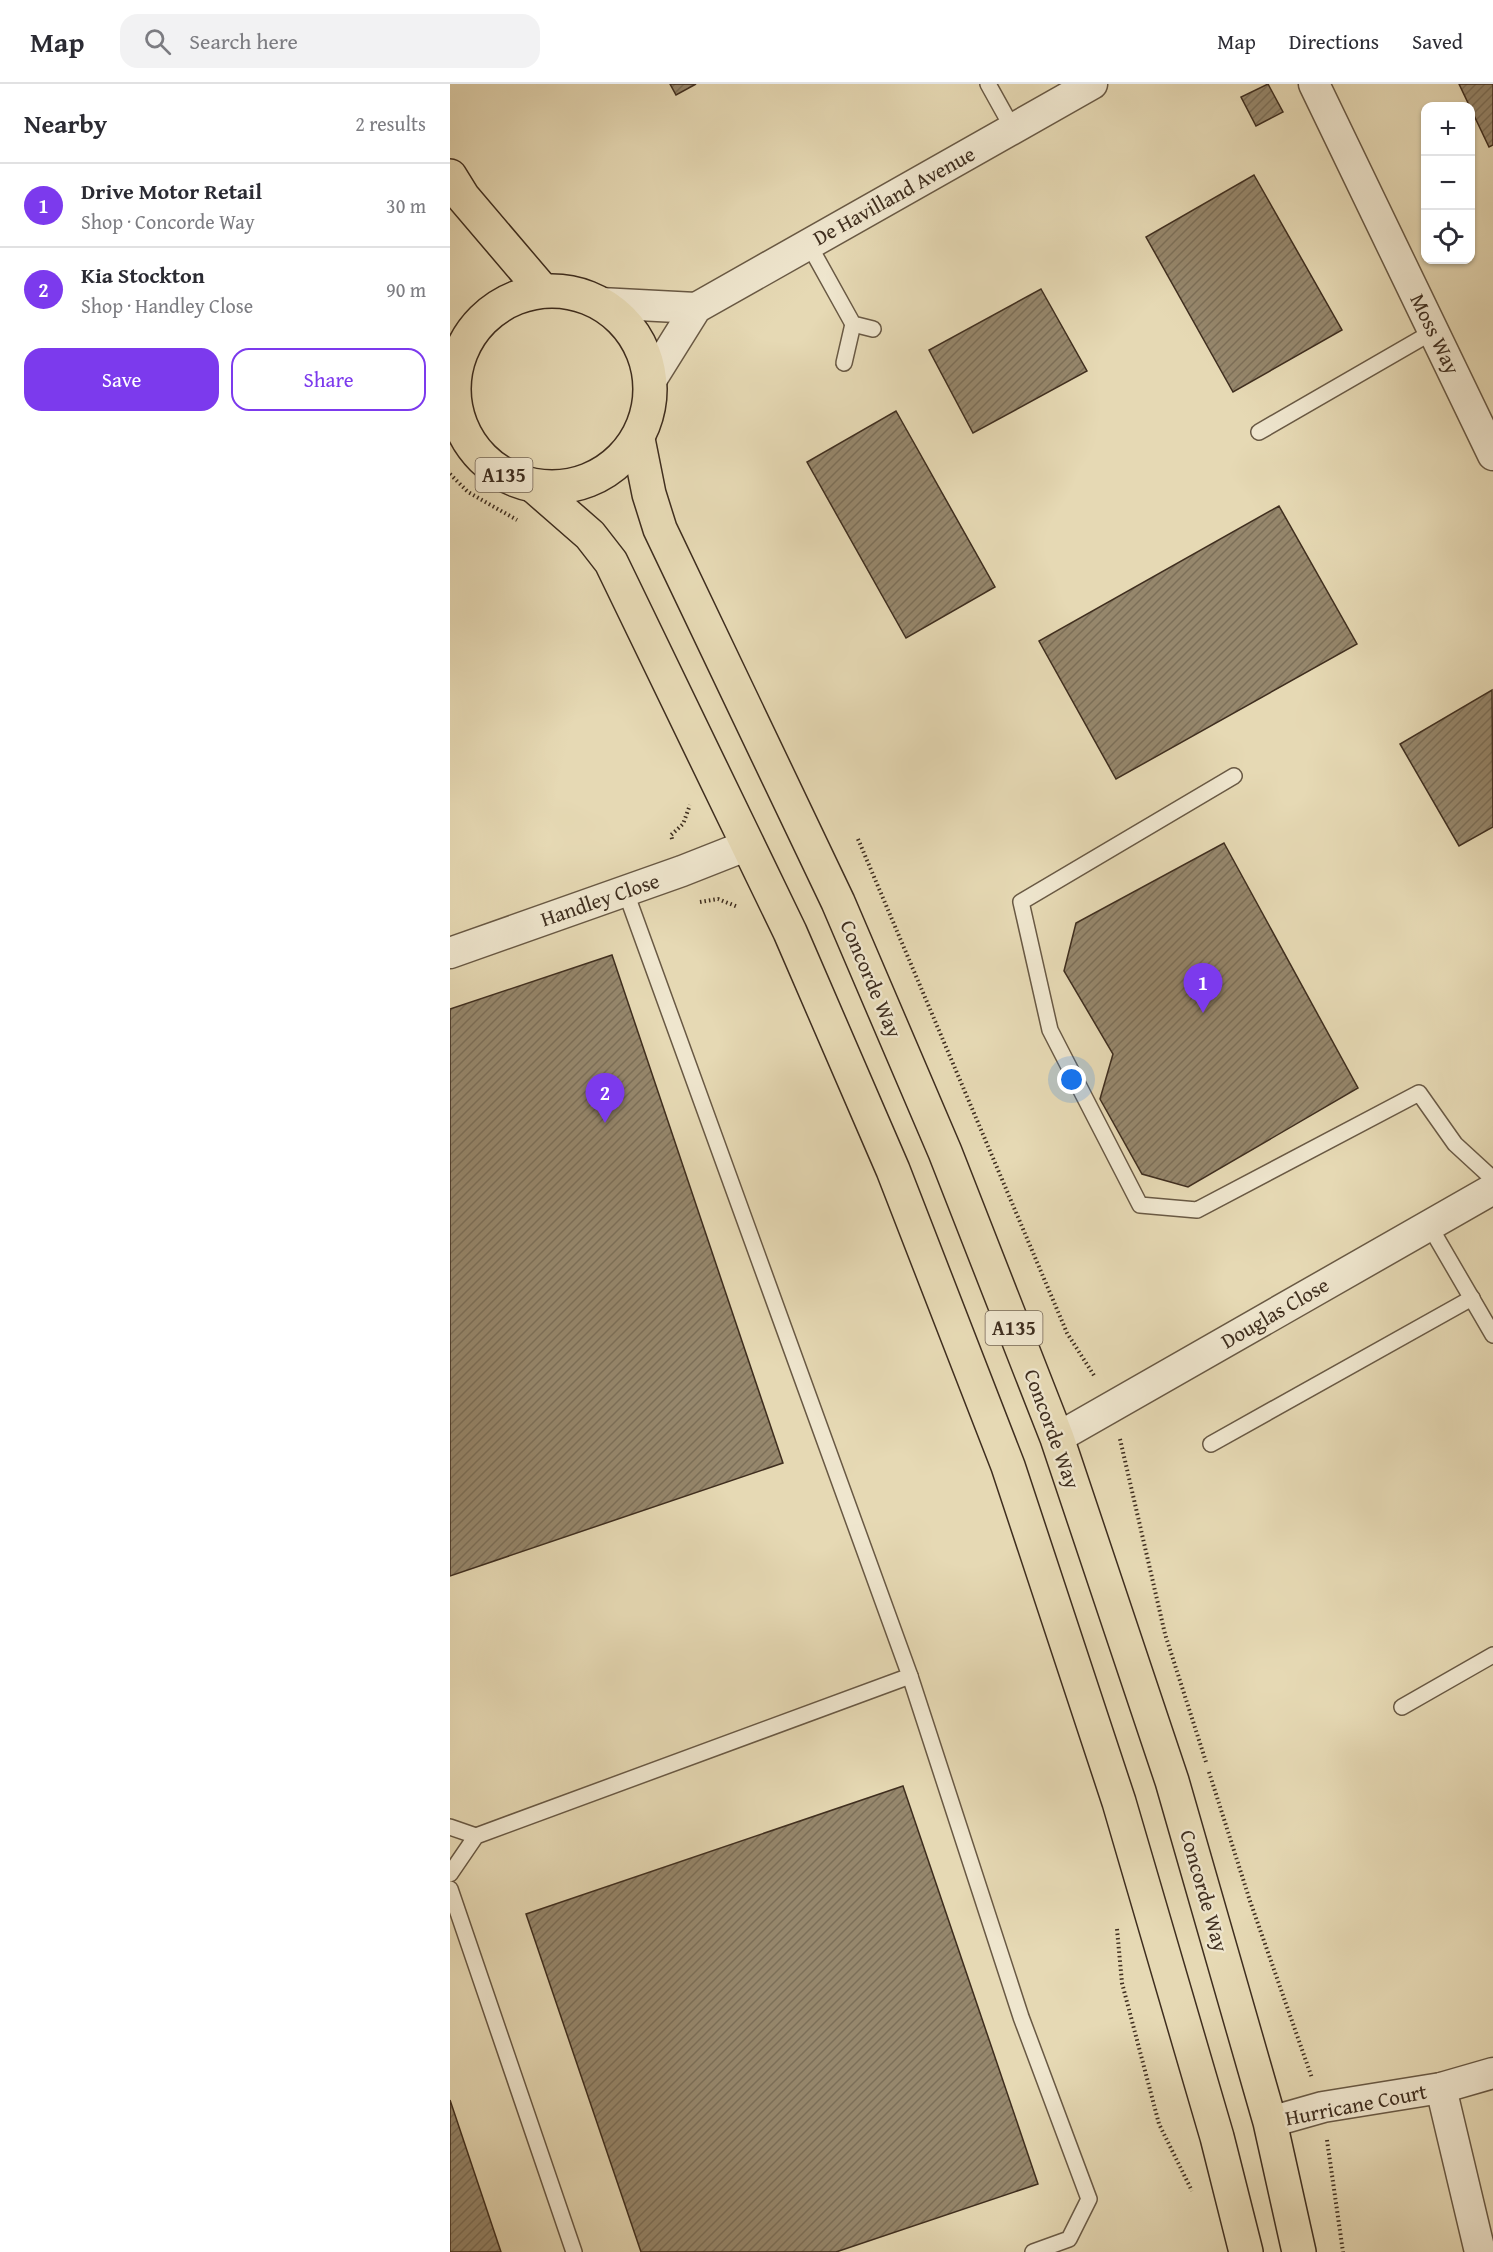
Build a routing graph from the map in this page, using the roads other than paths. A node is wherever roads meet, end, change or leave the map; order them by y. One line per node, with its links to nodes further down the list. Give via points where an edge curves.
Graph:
1 (988, 84): 4 (lane)
2 (1092, 84): 4 (street, De Havilland Avenue)
3 (1314, 84): 12 (street, Moss Way)
4 (1013, 129): 6 (street, De Havilland Avenue)
5 (450, 176): 7 (main road, via 463,197)
6 (808, 243): 9 (street, De Havilland Avenue); 10 (lane)
7 (543, 291): 8 (main road, A135, via 573,292); 13 (main road, A135, via 515,297 489,313)
8 (600, 303): 9 (street); 15 (main road, A135, via 625,323 642,349)
9 (696, 308): 15 (street)
10 (853, 324): 11 (lane); 14 (lane)
11 (873, 329)
12 (1434, 331): 16 (lane); 18 (street, Moss Way)
13 (453, 349): 19 (main road, A135, via 453,394 460,426 478,455 504,476)
14 (844, 363)
15 (651, 380): 17 (main road, A135, via 648,410)
16 (1259, 432)
17 (638, 439): 19 (main road, A135, via 619,462 594,479 565,488); 29 (main road, Concorde Way / A135, via 660,529 838,902 945,1152)
18 (1493, 454)
19 (535, 487): 21 (main road, A135, via 590,535 611,562)
20 (1234, 776): 24 (lane, via 1021,902 1050,1030 1140,1205 1197,1210 1419,1093 1455,1144)
21 (748, 845): 22 (street, Handley Close); 43 (main road, A135, via 893,1170 1008,1466 1119,1802)
22 (625, 890): 23 (street, Handley Close); 32 (lane)
23 (450, 953)
24 (1493, 1179)
25 (1493, 1189): 26 (street, Douglas Close)
26 (1430, 1225): 27 (lane); 29 (street, Douglas Close)
27 (1472, 1298): 28 (lane); 30 (lane)
28 (1493, 1335)
29 (1057, 1438): 40 (main road, Concorde Way / A135, via 1172,1781)
30 (1211, 1444)
31 (1493, 1655): 33 (lane)
32 (910, 1676): 35 (lane); 42 (lane, via 1021,2017 1089,2199 1069,2239)
33 (1402, 1707)
34 (450, 1827): 35 (lane)
35 (476, 1836): 36 (lane)
36 (450, 1874)
37 (450, 1889): 41 (lane)
38 (1493, 2073): 39 (street, Hurricane Court)
39 (1441, 2088): 40 (street, Hurricane Court, via 1323,2107); 45 (street, Hurricane Court)
40 (1270, 2122): 44 (main road, Concorde Way / A135)
41 (574, 2252)
42 (1033, 2252)
43 (1246, 2252)
44 (1299, 2252)
45 (1480, 2252)

